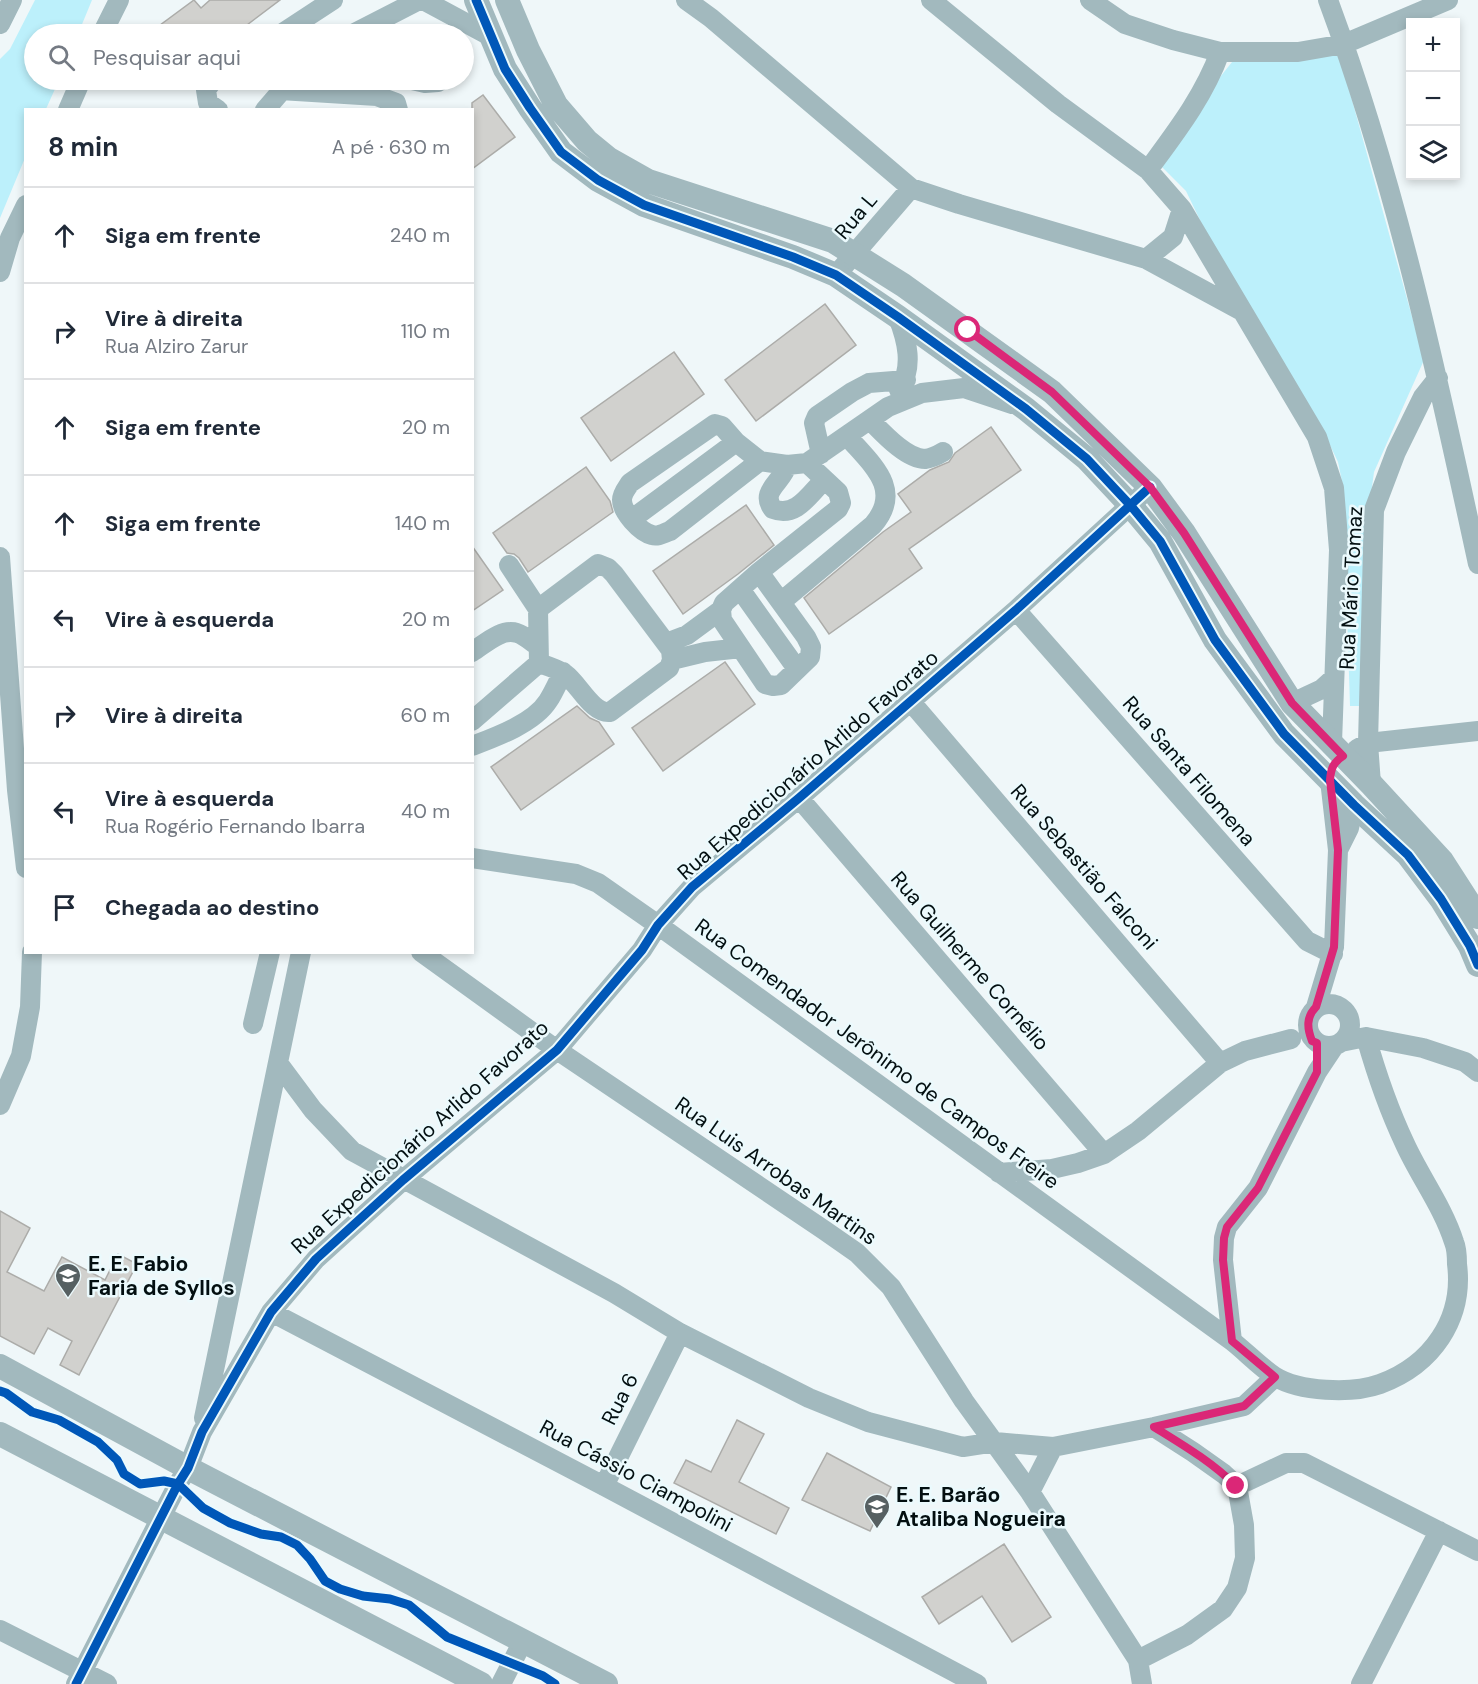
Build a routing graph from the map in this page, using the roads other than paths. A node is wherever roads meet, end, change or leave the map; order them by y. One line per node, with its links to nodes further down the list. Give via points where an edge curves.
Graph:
1 (12, 0): 12 (street)
2 (118, 0): 13 (street)
3 (333, 0): 14 (street)
4 (421, 0): 15 (street); 16 (street)
5 (476, 0): 18 (street)
6 (507, 0): 33 (street, via 556,105 587,141 609,159 648,181 833,241)
7 (686, 0): 30 (street)
8 (931, 0): 29 (street)
9 (1090, 0): 20 (street, via 1125,24)
10 (1328, 0): 19 (street)
11 (1448, 0): 19 (street)
12 (0, 24)
13 (107, 24)
14 (296, 24)
15 (380, 24)
16 (467, 24)
17 (474, 28): 18 (street)
18 (490, 36): 36 (street, via 505,69 561,152 598,180 644,205)
19 (1344, 44): 20 (street, via 1298,52); 39 (street, via 1395,209)
20 (1220, 52): 29 (street, via 1192,110)
21 (77, 90): 25 (street)
22 (206, 90): 26 (street, via 208,102)
23 (282, 90): 27 (street)
24 (327, 90): 28 (street, via 377,96 396,103)
25 (69, 108)
26 (216, 108)
27 (267, 108)
28 (397, 108)
29 (1148, 170): 32 (street)
30 (911, 188): 33 (street, Rua L); 34 (street)
31 (24, 209): 35 (street)
32 (1182, 209): 34 (street, via 1173,237); 37 (street)
33 (856, 254): 36 (street, Rua L); 51 (street, via 1052,392)
34 (1146, 259): 37 (street)
35 (0, 272)
36 (836, 275): 38 (street)
37 (1240, 310): 70 (street, via 1317,437 1334,488 1339,550)
38 (898, 317): 40 (street, via 906,338); 42 (street)
39 (1438, 378): 55 (street); 75 (street, Rua Mário Tomaz, via 1423,397 1400,443 1374,510)
40 (906, 380): 41 (street); 47 (street, via 869,383 817,416)
41 (888, 407): 42 (street, via 922,393 964,388); 43 (street)
42 (1026, 409): 52 (street, via 1087,459)
43 (870, 420): 44 (street); 46 (street, via 890,441 914,456 924,459)
44 (847, 436): 47 (street); 59 (street, via 879,473 886,502 882,514)
45 (736, 442): 48 (street); 53 (street); 53 (street, via 722,426 715,424 630,483 622,500)
46 (943, 452)
47 (814, 459): 49 (street); 50 (street)
48 (760, 461): 49 (street); 53 (street, via 670,531 653,536)
49 (787, 465): 50 (street, via 768,494 772,509 788,512 797,508)
50 (824, 480): 57 (street, via 838,492 838,509)
51 (1150, 487): 52 (street, Rua Expedicionário Arlido Favorato); 72 (street, via 1184,533)
52 (1131, 506): 62 (street, Rua Expedicionário Arlido Favorato); 78 (street, via 1160,541 1215,640 1284,734)
53 (632, 519)
54 (0, 557): 67 (street)
55 (1478, 564)
56 (509, 565): 60 (street)
57 (759, 572): 58 (street); 59 (street)
58 (740, 589): 61 (street); 68 (street)
59 (781, 602): 68 (street, via 811,647 810,657)
60 (538, 609): 65 (street, via 598,564 614,574); 66 (street)
61 (721, 610): 63 (street, via 722,620); 65 (street)
62 (1016, 610): 71 (street, Rua Expedicionário Arlido Favorato); 92 (street, Rua Santa Filomena, via 1307,941)
63 (741, 648): 65 (street); 68 (street, via 765,684 772,687 781,685)
64 (474, 651): 66 (street, via 500,634 517,633)
65 (669, 651): 69 (street, via 669,668 610,712 597,710)
66 (539, 654): 69 (street); 73 (street)
67 (11, 660): 80 (street)
68 (797, 669)
69 (563, 672): 76 (street, via 547,703 536,713)
70 (1333, 679): 72 (street, via 1322,689); 77 (street)
71 (911, 702): 81 (street, Rua Expedicionário Arlido Favorato); 100 (street, Rua Sebastião Falconi)
72 (1292, 703): 77 (street)
73 (474, 717)
74 (1478, 731): 75 (street)
75 (1368, 744): 77 (street); 79 (street, Rua Mário Tomaz)
76 (474, 745)
77 (1337, 749): 78 (street); 79 (street)
78 (1330, 780): 82 (street); 84 (street)
79 (1371, 784): 82 (street); 86 (street, via 1442,861)
80 (21, 790): 83 (street)
81 (799, 798): 87 (street, Rua Expedicionário Arlido Favorato, via 692,887); 103 (street, Rua Guilherme Cornélio)
82 (1353, 806): 84 (street, via 1349,828); 93 (street, via 1408,855 1441,899)
83 (24, 837)
84 (1338, 850): 92 (street)
85 (474, 858): 87 (street, Rua Comendador Jerônimo de Campos Freire, via 576,874 598,883)
86 (1478, 918)
87 (658, 925): 98 (street, Rua Expedicionário Arlido Favorato, via 642,950); 104 (street, Rua Comendador Jerônimo de Campos Freire)
88 (32, 954): 102 (street, via 30,1007 21,1056)
89 (270, 954): 95 (street)
90 (301, 954): 99 (street)
91 (424, 954): 98 (street, Rua Luis Arrobas Martins)
92 (1333, 954): 94 (street); 96 (street)
93 (1478, 965)
94 (1345, 1016): 96 (street, via 1346,1037); 96 (street, via 1326,1004); 97 (street)
95 (253, 1024)
96 (1321, 1034): 97 (street); 100 (street, via 1245,1051); 108 (street, via 1317,1072 1258,1188 1227,1227 1223,1260)
97 (1366, 1037): 101 (street, via 1423,1048); 110 (street, via 1395,1122 1455,1243 1457,1302 1436,1345 1416,1366 1396,1378 1349,1390 1326,1390)
98 (557, 1050): 105 (street, Rua Expedicionário Arlido Favorato); 114 (street, Rua Luis Arrobas Martins, via 857,1253 891,1287)
99 (278, 1063): 105 (street, via 313,1110 352,1151); 112 (street)
100 (1220, 1063): 103 (street)
101 (1474, 1065)
102 (0, 1105)
103 (1104, 1154): 104 (street, via 1052,1169)
104 (999, 1173): 108 (street, Rua Comendador Jerônimo de Campos Freire)
105 (404, 1180): 106 (street, Rua Expedicionário Arlido Favorato, via 316,1259); 107 (street)
106 (271, 1312): 112 (street, Rua Expedicionário Arlido Favorato); 117 (street, Rua Cássio Ciampolini)
107 (680, 1333): 114 (street, via 809,1398 868,1422 963,1447); 117 (street, Rua 6)
108 (1232, 1341): 110 (street, Rua Comendador Jerônimo de Campos Freire)
109 (0, 1366): 116 (street)
110 (1275, 1377): 111 (street, via 1244,1406)
111 (1154, 1427): 115 (street); 118 (street)
112 (202, 1432): 116 (street, Rua Expedicionário Arlido Favorato)
113 (0, 1434): 120 (street)
114 (995, 1442): 115 (street); 119 (street, Rua Luis Arrobas Martins)
115 (1053, 1447): 119 (street)
116 (188, 1468): 120 (street, Rua Expedicionário Arlido Favorato); 124 (street)
117 (604, 1486): 132 (street, Rua Cássio Ciampolini)
118 (1236, 1486): 121 (street, via 1286,1463 1304,1463); 125 (street, via 1244,1525 1245,1558 1237,1588 1223,1609 1187,1635)
119 (1030, 1492): 125 (street, Rua Luis Arrobas Martins)
120 (161, 1517): 126 (street, Rua Expedicionário Arlido Favorato); 129 (street)
121 (1439, 1531): 122 (street); 127 (street)
122 (1478, 1551)
123 (0, 1630): 126 (street)
124 (524, 1641): 130 (street); 131 (street)
125 (1138, 1660): 133 (street, Rua Luis Arrobas Martins)
126 (79, 1678): 128 (street)
127 (1364, 1683)
128 (107, 1684)
129 (481, 1684)
130 (501, 1684)
131 (606, 1684)
132 (977, 1684)
133 (1142, 1684)

